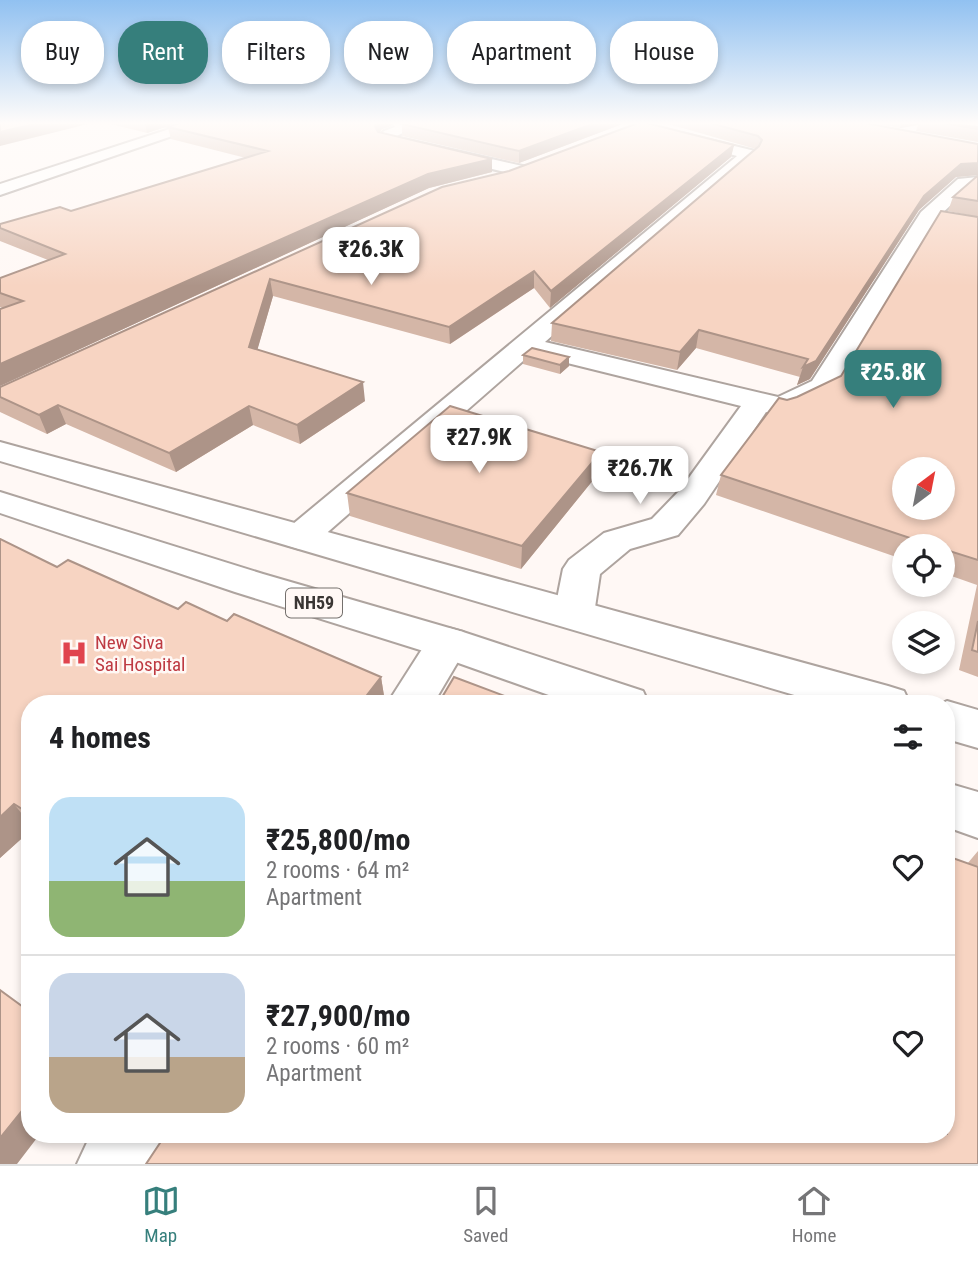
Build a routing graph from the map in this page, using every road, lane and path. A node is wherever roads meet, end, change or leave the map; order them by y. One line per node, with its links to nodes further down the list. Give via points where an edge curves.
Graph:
1 (38, 177): 6 (main road)
2 (501, 177): 5 (main road)
3 (722, 177): 7 (main road)
4 (978, 183): 8 (main road, via 964,183 822,387 781,407)
5 (475, 185)
6 (0, 190)
7 (526, 345): 8 (main road); 11 (main road)
8 (758, 403): 12 (main road, via 665,527 617,541 582,569)
9 (0, 451): 11 (main road)
10 (0, 502): 13 (main road, NH59)
11 (300, 537): 12 (main road)
12 (574, 614): 16 (main road)
13 (448, 643): 14 (main road); 15 (main road, NH59)
14 (415, 695)
15 (601, 695)
16 (857, 695)
17 (955, 722): 18 (main road)
18 (978, 729)
19 (955, 808): 20 (main road)
20 (978, 815)
21 (125, 1143): 22 (main road)
22 (112, 1164)

